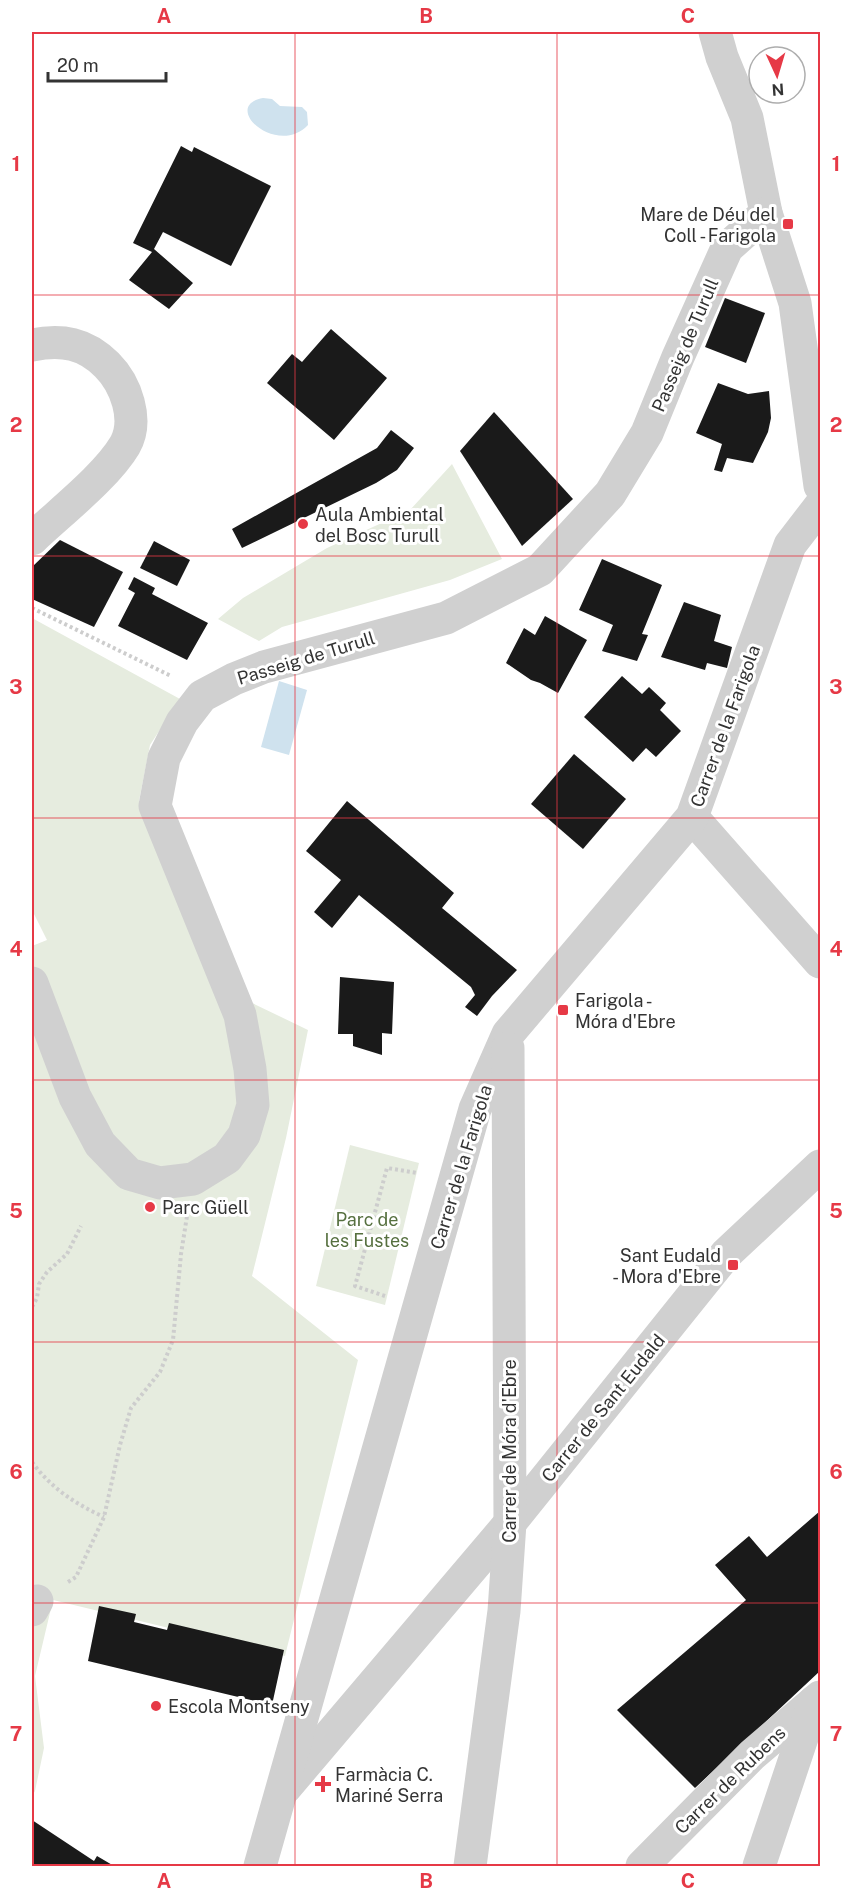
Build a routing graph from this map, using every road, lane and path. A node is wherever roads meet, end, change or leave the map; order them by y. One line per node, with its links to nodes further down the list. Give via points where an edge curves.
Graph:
1 (715, 32): 2 (street, via 747,118)
2 (766, 213): 4 (street, via 795,303); 15 (street, Passeig de Turull, via 727,248 647,433 610,494 540,570 446,618 264,667 234,679 202,696 182,722 164,758 155,806 240,1015 253,1106 243,1135 227,1158)
3 (32, 345): 6 (street, via 74,343 99,357 117,374 131,413 126,444 110,466)
4 (820, 486)
5 (820, 506): 9 (street, Carrer de la Farigola, via 790,545)
6 (32, 539)
7 (32, 608): 8 (path)
8 (176, 678)
9 (692, 817): 10 (street); 12 (street, Carrer de la Farigola)
10 (820, 962)
11 (32, 983): 15 (street, Passeig de Turull, via 75,1097 100,1144 129,1174 160,1183)
12 (508, 1034): 21 (street, Carrer de Móra d'Ebre); 24 (street, Carrer de la Farigola, via 476,1108)
13 (820, 1166): 21 (street, Carrer de Sant Eudald, via 726,1254)
14 (400, 1170): 17 (path, via 387,1168 355,1287)
15 (193, 1179): 20 (path, via 172,1340 160,1372 131,1408)
16 (81, 1226): 18 (path, via 67,1254 39,1284)
17 (374, 1293)
18 (32, 1307)
19 (32, 1462): 20 (path, via 43,1478 78,1505)
20 (104, 1517): 22 (path, via 76,1577)
21 (510, 1523): 24 (street, Carrer de Sant Eudald); 26 (street, Carrer de Móra d'Ebre, via 504,1611)
22 (34, 1605)
23 (818, 1699): 27 (street, Carrer de Rubens, via 753,1755); 28 (street)
24 (278, 1797): 25 (street, Carrer de la Farigola)
25 (260, 1866)
26 (470, 1866)
27 (642, 1866)
28 (759, 1866)

